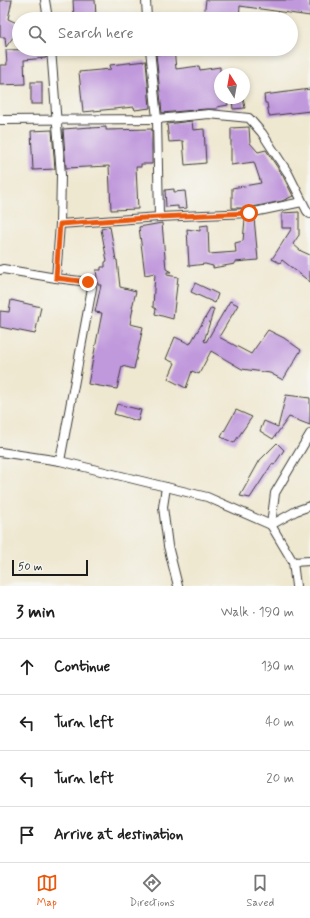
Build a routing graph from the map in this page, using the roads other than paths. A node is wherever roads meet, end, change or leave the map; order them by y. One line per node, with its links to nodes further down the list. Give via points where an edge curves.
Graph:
1 (45, 0): 3 (street)
2 (146, 0): 4 (street)
3 (47, 12)
4 (147, 12)
5 (52, 56): 9 (street)
6 (151, 56): 7 (street)
7 (157, 119): 9 (street); 10 (street, via 208,114 249,118 288,173); 12 (street)
8 (0, 120): 9 (street)
9 (57, 120): 13 (street, via 61,175)
10 (302, 202): 11 (street); 12 (street, via 249,213)
11 (309, 211)
12 (159, 217): 13 (street)
13 (60, 224): 15 (street)
14 (0, 270): 15 (street)
15 (56, 278): 18 (street, via 88,282 92,288)
16 (310, 434): 21 (street, via 275,493)
17 (0, 452): 18 (street)
18 (60, 461): 19 (street)
19 (166, 487): 21 (street, via 207,498); 24 (street, via 163,507 168,546)
20 (310, 506): 21 (street, via 296,510)
21 (271, 524): 23 (street)
22 (310, 561): 23 (street)
23 (294, 562): 25 (street)
24 (178, 586)
25 (296, 586)

